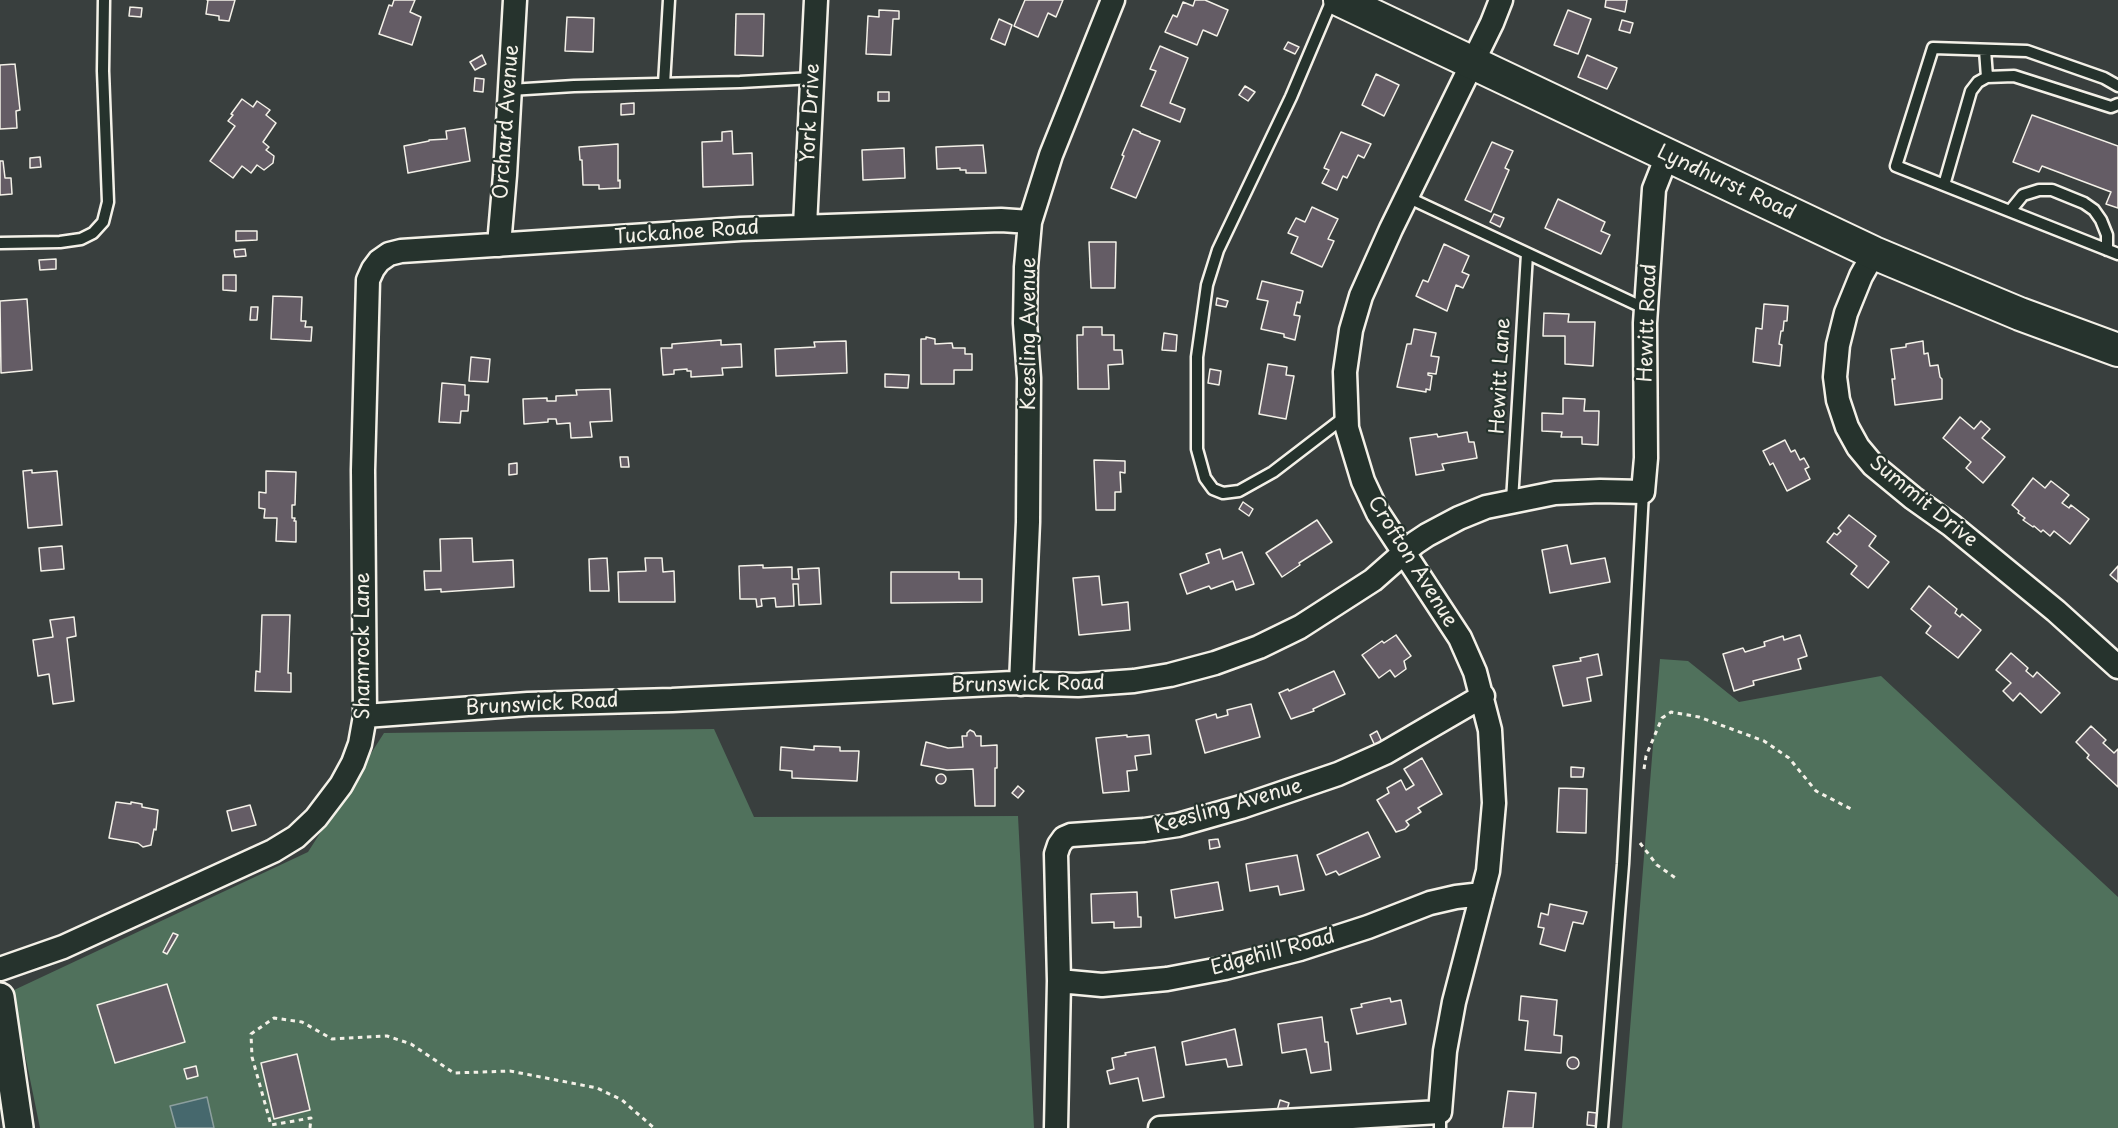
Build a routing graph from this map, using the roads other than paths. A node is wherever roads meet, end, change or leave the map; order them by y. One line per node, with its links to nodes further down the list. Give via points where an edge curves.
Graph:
1 (104, 0): 23 (lane, via 108,202 103,222 81,239)
2 (515, 0): 15 (street, Orchard Avenue)
3 (669, 0): 13 (lane)
4 (816, 0): 12 (street, York Drive)
5 (1113, 0): 21 (street, Keesling Avenue, via 1051,155)
6 (1332, 0): 32 (lane, via 1218,250 1207,285 1197,357 1197,449 1204,478 1213,489 1239,491 1273,472)
7 (1341, 0): 10 (main road, Lyndhurst Road)
8 (1501, 0): 10 (street, Crofton Avenue)
9 (1985, 50): 11 (lane); 14 (lane, via 2027,51); 18 (lane, via 1933,48 1896,166)
10 (1473, 63): 17 (main road, Lyndhurst Road); 19 (street, Crofton Avenue)
11 (1987, 77): 16 (lane, via 2014,76 2111,107); 18 (lane, via 1971,91)
12 (813, 78): 13 (lane); 22 (street, York Drive)
13 (664, 84): 15 (lane)
14 (2118, 86)
15 (510, 90): 24 (street, Orchard Avenue)
16 (2118, 104)
17 (1666, 156): 26 (main road, Lyndhurst Road); 30 (street, Hewitt Road, via 1654,189)
18 (1944, 185): 20 (lane)
19 (1407, 197): 27 (lane); 32 (street, Crofton Avenue, via 1361,296 1351,330 1345,372)
20 (2010, 211): 25 (lane); 25 (lane, via 2023,195 2052,190 2094,210 2107,235)
21 (1030, 222): 22 (street, Tuckahoe Road); 37 (street, Keesling Avenue, via 1026,267 1028,522)
22 (805, 226): 24 (street, Tuckahoe Road)
23 (0, 243)
24 (499, 245): 29 (street, Tuckahoe Road, via 389,254 373,268)
25 (2107, 250): 28 (lane)
26 (1874, 253): 31 (main road, Lyndhurst Road); 36 (street, Summit Drive, via 1846,313 1835,377 1838,400 1858,447 1873,465 1951,525)
27 (1527, 254): 30 (lane); 34 (lane, Hewitt Lane)
28 (2118, 254)
29 (368, 290): 39 (street, Shamrock Lane, via 363,470)
30 (1646, 309): 33 (street, Hewitt Road)
31 (2118, 350)
32 (1346, 416): 35 (street, Crofton Avenue, via 1363,482)
33 (1643, 492): 34 (street, Brunswick Road, via 1577,492); 48 (lane, via 1623,864)
34 (1512, 501): 35 (street, Brunswick Road, via 1459,518)
35 (1404, 553): 37 (street, Brunswick Road, via 1373,580 1300,627 1215,663 1134,681); 38 (street, Crofton Avenue, via 1460,638)
36 (2118, 667)
37 (1021, 684): 39 (street, Brunswick Road, via 528,704)
38 (1483, 696): 40 (street, Crofton Avenue, via 1493,754 1494,803); 42 (street, Keesling Avenue, via 1385,753 1306,785 1178,825 1064,838 1056,854)
39 (365, 716): 41 (street, Shamrock Lane, via 360,744 341,785 296,837 273,852 95,932)
40 (1482, 894): 42 (street, Edgehill Road, via 1430,903 1300,949 1225,968 1102,985); 44 (street, Crofton Avenue, via 1445,1050)
41 (0, 969)
42 (1059, 981): 46 (street, Keesling Avenue)
43 (0, 997): 45 (street)
44 (1440, 1120): 47 (street)
45 (20, 1128)
46 (1056, 1128)
47 (1160, 1128)
48 (1602, 1128)

